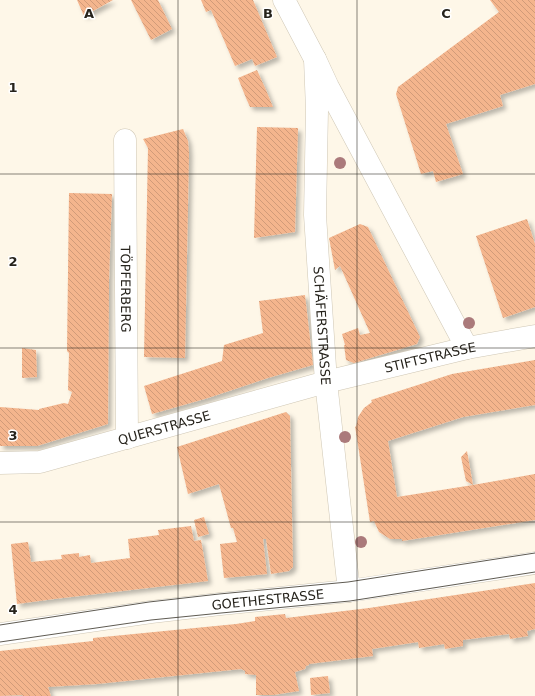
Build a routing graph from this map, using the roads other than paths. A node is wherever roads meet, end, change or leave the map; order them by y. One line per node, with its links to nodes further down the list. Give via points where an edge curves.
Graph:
1 (284, 0): 2 (street, SCHÄFERSTRASSE)
2 (315, 59): 5 (street, SCHÄFERSTRASSE); 6 (street, SCHÄFERSTRASSE, via 315,215)
3 (125, 140): 7 (street, TÖPFERBERG)
4 (535, 336): 5 (street, STIFTSTRASSE)
5 (467, 348): 6 (street, STIFTSTRASSE)
6 (326, 382): 7 (street, QUERSTRASSE); 10 (street, SCHÄFERSTRASSE)
7 (127, 438): 8 (street, QUERSTRASSE, via 40,462)
8 (0, 464)
9 (535, 563): 10 (street, GOETHESTRASSE)
10 (349, 591): 11 (street, GOETHESTRASSE, via 151,612)
11 (0, 634)

